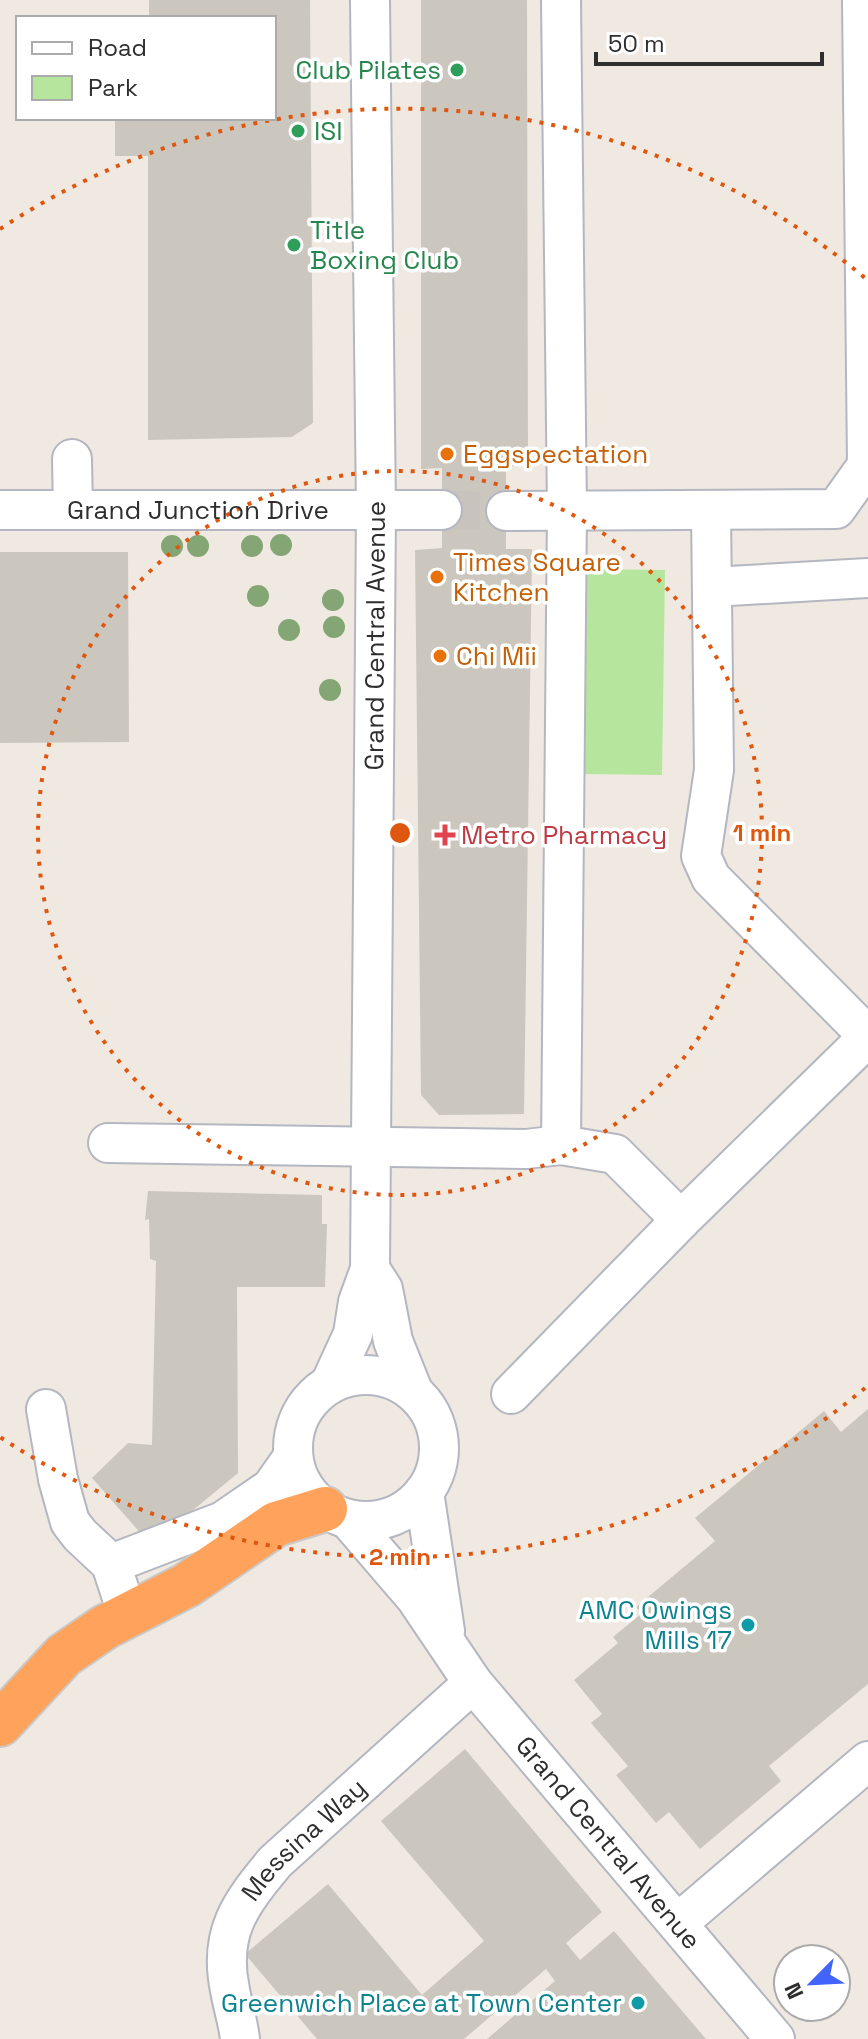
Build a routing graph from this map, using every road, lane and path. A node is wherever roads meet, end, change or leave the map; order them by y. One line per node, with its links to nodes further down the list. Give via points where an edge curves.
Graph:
1 (561, 0): 10 (street)
2 (862, 0): 4 (street)
3 (371, 1): 11 (street, Grand Central Avenue)
4 (867, 309): 6 (street)
5 (72, 459): 8 (street)
6 (868, 464): 13 (street, via 836,509)
7 (0, 510): 8 (street, Grand Junction Drive)
8 (73, 510): 11 (street, Grand Junction Drive)
9 (442, 510): 11 (street, Grand Junction Drive)
10 (567, 510): 12 (street); 13 (street); 18 (street)
11 (376, 511): 19 (street, Grand Central Avenue)
12 (506, 511)
13 (711, 511): 15 (street)
14 (868, 578): 15 (street)
15 (712, 587): 16 (street, via 714,770 701,856 711,878)
16 (868, 1037): 20 (street)
17 (108, 1143): 19 (street)
18 (561, 1145): 19 (street); 20 (street, via 615,1154)
19 (369, 1148): 21 (street, Grand Central Avenue)
20 (681, 1220): 24 (street)
21 (370, 1269): 22 (street, Grand Central Avenue, via 353,1334); 23 (street, Grand Central Avenue, via 383,1289 393,1341)
22 (330, 1384): 23 (street, Grand Central Avenue, via 367,1374 392,1378); 26 (street, Grand Central Avenue, via 303,1408 294,1431)
23 (413, 1391): 27 (street, Grand Central Avenue, via 429,1409 438,1433 439,1458)
24 (511, 1394)
25 (46, 1409): 29 (street, via 70,1522)
26 (293, 1457): 28 (street, Grand Central Avenue, via 309,1495); 29 (street, via 271,1488 223,1521)
27 (424, 1492): 28 (street, Grand Central Avenue, via 397,1515 373,1522); 31 (street, Grand Central Avenue)
28 (337, 1514): 30 (highway, via 276,1524 187,1585); 31 (street, Grand Central Avenue, via 406,1586)
29 (111, 1564): 30 (street)
30 (128, 1616): 33 (highway, via 64,1655)
31 (446, 1642): 32 (street, Grand Central Avenue)
32 (473, 1683): 35 (street, Grand Central Avenue); 36 (street, Messina Way, via 275,1862 248,1893 232,1922 225,1953)
33 (0, 1724)
34 (868, 1761): 35 (street)
35 (678, 1923): 37 (street, Grand Central Avenue)
36 (240, 2039)
37 (775, 2039)

